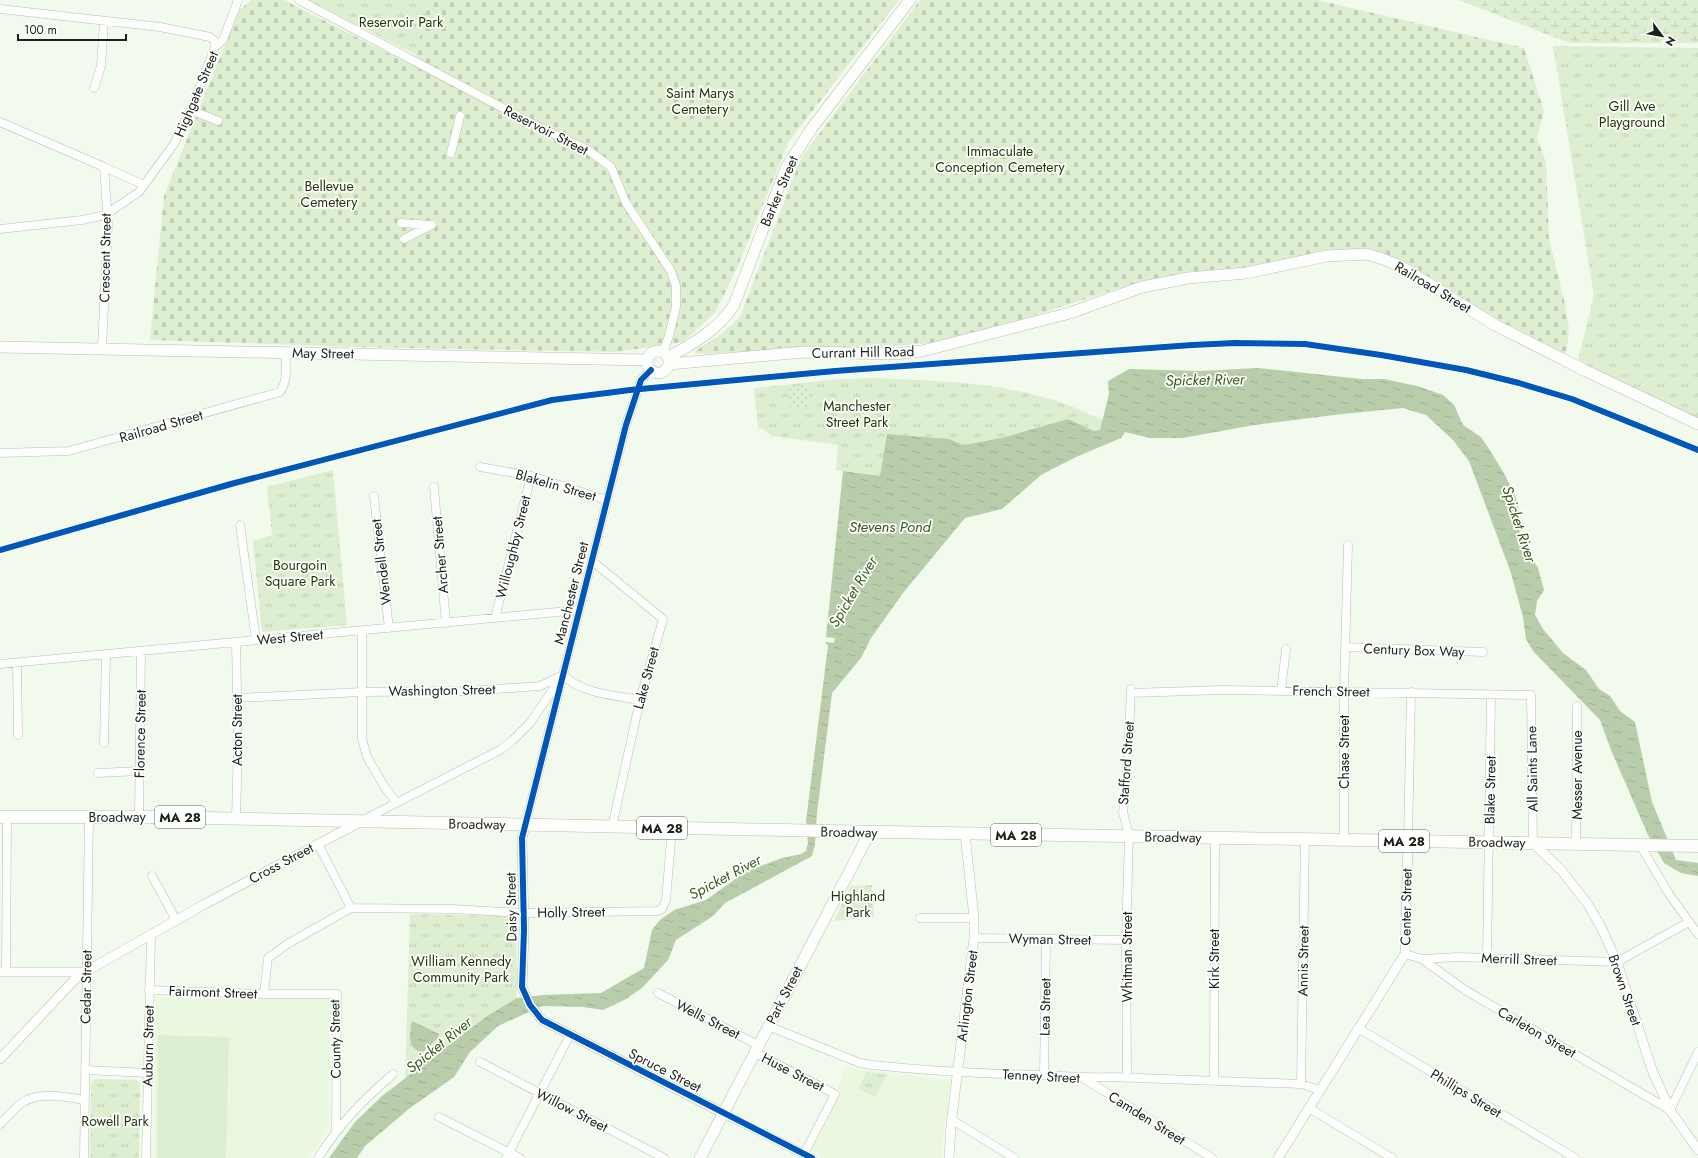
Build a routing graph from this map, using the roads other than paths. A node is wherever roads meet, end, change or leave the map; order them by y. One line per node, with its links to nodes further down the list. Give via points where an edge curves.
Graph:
1 (238, 0): 6 (street, Highgate Street, via 223,40)
2 (299, 0): 23 (street, Reservoir Street, via 533,124 588,150 611,167 626,203 671,271 676,286 676,307)
3 (910, 0): 23 (main road, Barker Street, via 812,128 786,168 734,305 728,314 713,330 687,348)
4 (0, 9): 5 (street)
5 (104, 20): 6 (street, via 202,34 215,41); 7 (street, via 101,66)
6 (215, 47): 8 (street, Highgate Street)
7 (94, 88)
8 (191, 110): 10 (street); 14 (street, Highgate Street, via 174,144)
9 (460, 116): 12 (street)
10 (218, 121)
11 (0, 122): 13 (street)
12 (451, 153)
13 (104, 167): 14 (street); 15 (street, Crescent Street)
14 (144, 185): 15 (street, Highgate Street)
15 (107, 214): 17 (street, via 82,220); 21 (street, Crescent Street)
16 (401, 222): 18 (street, via 432,226)
17 (0, 229)
18 (404, 239)
19 (1099, 302): 23 (main road, Currant Hill Road, via 1070,313 922,351 895,354 804,352); 25 (main road, Railroad Street, via 1142,287 1188,278 1246,273 1327,256 1366,254 1402,266 1496,325)
20 (0, 347): 21 (main road, May Street)
21 (102, 348): 22 (main road, May Street)
22 (285, 352): 24 (main road, May Street); 26 (street, Railroad Street, via 286,374 280,392 69,452)
23 (667, 357): 24 (main road, via 653,352); 24 (main road, via 662,372)
24 (649, 365): 31 (street, Manchester Street, via 637,389 622,437)
25 (1698, 424)
26 (0, 453)
27 (480, 467): 28 (street, Blakelin Street)
28 (531, 476): 31 (street, Blakelin Street); 36 (street, Willoughby Street)
29 (434, 487): 37 (street, Archer Street)
30 (374, 496): 38 (street, Wendell Street)
31 (607, 500): 34 (street, Manchester Street)
32 (240, 525): 40 (street)
33 (1348, 545): 43 (street, Chase Street)
34 (592, 561): 35 (street, Manchester Street); 58 (street, Lake Street, via 663,619)
35 (579, 610): 36 (street, West Street); 49 (street, Manchester Street)
36 (495, 618): 37 (street, West Street)
37 (446, 623): 38 (street, West Street)
38 (389, 628): 39 (street, West Street)
39 (362, 630): 40 (street, West Street); 53 (street)
40 (256, 640): 41 (street, West Street)
41 (236, 642): 44 (street, West Street); 57 (street, Acton Street)
42 (1286, 648): 51 (street)
43 (1346, 648): 45 (street, Century Box Way); 52 (street, Chase Street)
44 (141, 651): 46 (street, West Street); 62 (street, Florence Street)
45 (1483, 652)
46 (106, 654): 47 (street, West Street); 61 (street)
47 (17, 662): 48 (street, West Street); 60 (street)
48 (0, 664)
49 (563, 675): 53 (street, Washington Street, via 540,686 467,691); 58 (street, via 573,684 592,691); 64 (street, Cross Street, via 530,723 512,741 500,750); 70 (street, Manchester Street)
50 (1131, 691): 51 (street, French Street); 75 (street, Stafford Street, via 1123,812)
51 (1281, 691): 52 (street, French Street)
52 (1344, 691): 54 (street, French Street); 78 (street, Chase Street)
53 (362, 692): 57 (street, Washington Street); 64 (street, via 362,739 367,757)
54 (1411, 692): 55 (street, French Street); 79 (street, Center Street)
55 (1491, 695): 56 (street, French Street); 80 (street, Blake Street)
56 (1531, 695): 81 (street, All Saints Lane)
57 (237, 698): 68 (street, Acton Street)
58 (640, 700): 71 (street, Lake Street)
59 (1577, 706): 83 (street, Messer Avenue)
60 (18, 735)
61 (104, 743)
62 (140, 771): 63 (street); 67 (street, Florence Street)
63 (98, 773)
64 (396, 802): 69 (street, Cross Street)
65 (4, 817): 66 (main road, Broadway / MA 28); 102 (street)
66 (89, 817): 67 (main road, Broadway / MA 28); 103 (street, Cedar Street)
67 (139, 817): 68 (main road, Broadway / MA 28)
68 (236, 818): 69 (main road, Broadway / MA 28)
69 (360, 822): 70 (main road, Broadway / MA 28); 82 (street, Cross Street)
70 (525, 826): 71 (main road, Broadway / MA 28); 88 (street, Daisy Street, via 522,838)
71 (612, 827): 72 (main road, Broadway / MA 28)
72 (672, 828): 73 (main road, Broadway / MA 28); 88 (street, Holly Street, via 666,900 662,909)
73 (870, 832): 74 (main road, Broadway / MA 28); 108 (main road, Park Street)
74 (965, 834): 75 (main road, Broadway / MA 28); 90 (street, Arlington Street)
75 (1129, 836): 76 (main road, Broadway / MA 28); 97 (street, Whitman Street)
76 (1215, 837): 77 (main road, Broadway / MA 28); 122 (street, Kirk Street)
77 (1305, 839): 78 (main road, Broadway / MA 28); 123 (street, Annis Street)
78 (1344, 840): 79 (main road, Broadway / MA 28)
79 (1408, 841): 80 (main road, Broadway / MA 28); 98 (street, Center Street)
80 (1490, 842): 81 (main road, Broadway / MA 28); 99 (street, Blake Street)
81 (1533, 843): 83 (main road, Broadway / MA 28); 101 (street, Brown Street, via 1561,870 1587,903)
82 (318, 844): 87 (street); 91 (street, Cross Street)
83 (1576, 844): 84 (main road, Broadway / MA 28)
84 (1643, 845): 85 (main road, Broadway / MA 28); 92 (street, via 1658,877)
85 (1698, 846)
86 (152, 876): 91 (street)
87 (351, 908): 88 (street, Holly Street); 107 (street, Fairmont Street, via 289,943 268,958)
88 (523, 913): 104 (street, Daisy Street)
89 (920, 918): 90 (street)
90 (974, 918): 95 (street, Arlington Street)
91 (176, 920): 94 (street, Cross Street)
92 (1689, 922): 93 (street); 101 (street)
93 (1698, 934)
94 (150, 935): 103 (street, Cross Street); 105 (street, Auburn Street)
95 (974, 938): 96 (street, Wyman Street); 117 (street, Arlington Street)
96 (1046, 939): 97 (street, Wyman Street); 119 (street, Lea Street)
97 (1126, 940): 121 (street, Whitman Street)
98 (1405, 954): 100 (street, Carleton Street); 109 (street, Center Street)
99 (1487, 958): 100 (street, Merrill Street); 101 (street, Merrill Street)
100 (1422, 959): 128 (street, Carleton Street, via 1465,990)
101 (1617, 962): 128 (street, Brown Street, via 1652,1070)
102 (3, 972): 103 (street)
103 (86, 972): 113 (street, Cross Street, via 78,976); 115 (street, Cedar Street)
104 (522, 987): 110 (street, Spruce Street, via 530,1005 542,1020)
105 (150, 990): 107 (street, Fairmont Street); 116 (street, Auburn Street)
106 (658, 993): 111 (street, Wells Street)
107 (264, 994): 133 (street, County Street, via 337,994)
108 (768, 1026): 111 (main road, Park Street); 117 (street, Tenney Street, via 860,1063)
109 (1358, 1028): 124 (street, Center Street); 149 (street, Phillips Street)
110 (570, 1035): 125 (street); 129 (street, Spruce Street)
111 (756, 1049): 129 (main road, Park Street); 135 (street, Huse Street, via 835,1094)
112 (1698, 1052): 128 (street)
113 (0, 1059)
114 (480, 1062): 125 (street, Willow Street)
115 (85, 1070): 116 (street); 126 (street, Cedar Street)
116 (148, 1073): 138 (street, Auburn Street)
117 (957, 1073): 119 (street, Tenney Street); 131 (street, Arlington Street)
118 (393, 1074): 133 (street, via 352,1111)
119 (1044, 1075): 120 (street, Tenney Street)
120 (1083, 1078): 121 (street, Tenney Street); 146 (street, Camden Street)
121 (1127, 1078): 122 (street, Tenney Street)
122 (1214, 1081): 123 (street, Tenney Street)
123 (1301, 1084): 124 (street, Tenney Street)
124 (1320, 1090): 127 (street, Center Street)
125 (540, 1094): 136 (street); 141 (street, Willow Street)
126 (84, 1100): 132 (street, via 37,1097 24,1102); 137 (street, Cedar Street)
127 (1309, 1108): 147 (street, Center Street); 148 (street)
128 (1670, 1110): 134 (street, Brown Street)
129 (723, 1113): 135 (street, Spruce Street); 142 (main road, Park Street)
130 (439, 1117): 136 (street)
131 (952, 1120): 144 (street, Arlington Street); 145 (street)
132 (0, 1124)
133 (336, 1130): 139 (street)
134 (1698, 1150)
135 (804, 1154): 143 (street, Spruce Street)
136 (508, 1155): 140 (street)
137 (84, 1158)
138 (146, 1158)
139 (318, 1158)
140 (520, 1158)
141 (664, 1158)
142 (700, 1158)
143 (812, 1158)
144 (949, 1158)
145 (1014, 1158)
146 (1212, 1158)
147 (1278, 1158)
148 (1392, 1158)
149 (1574, 1158)

